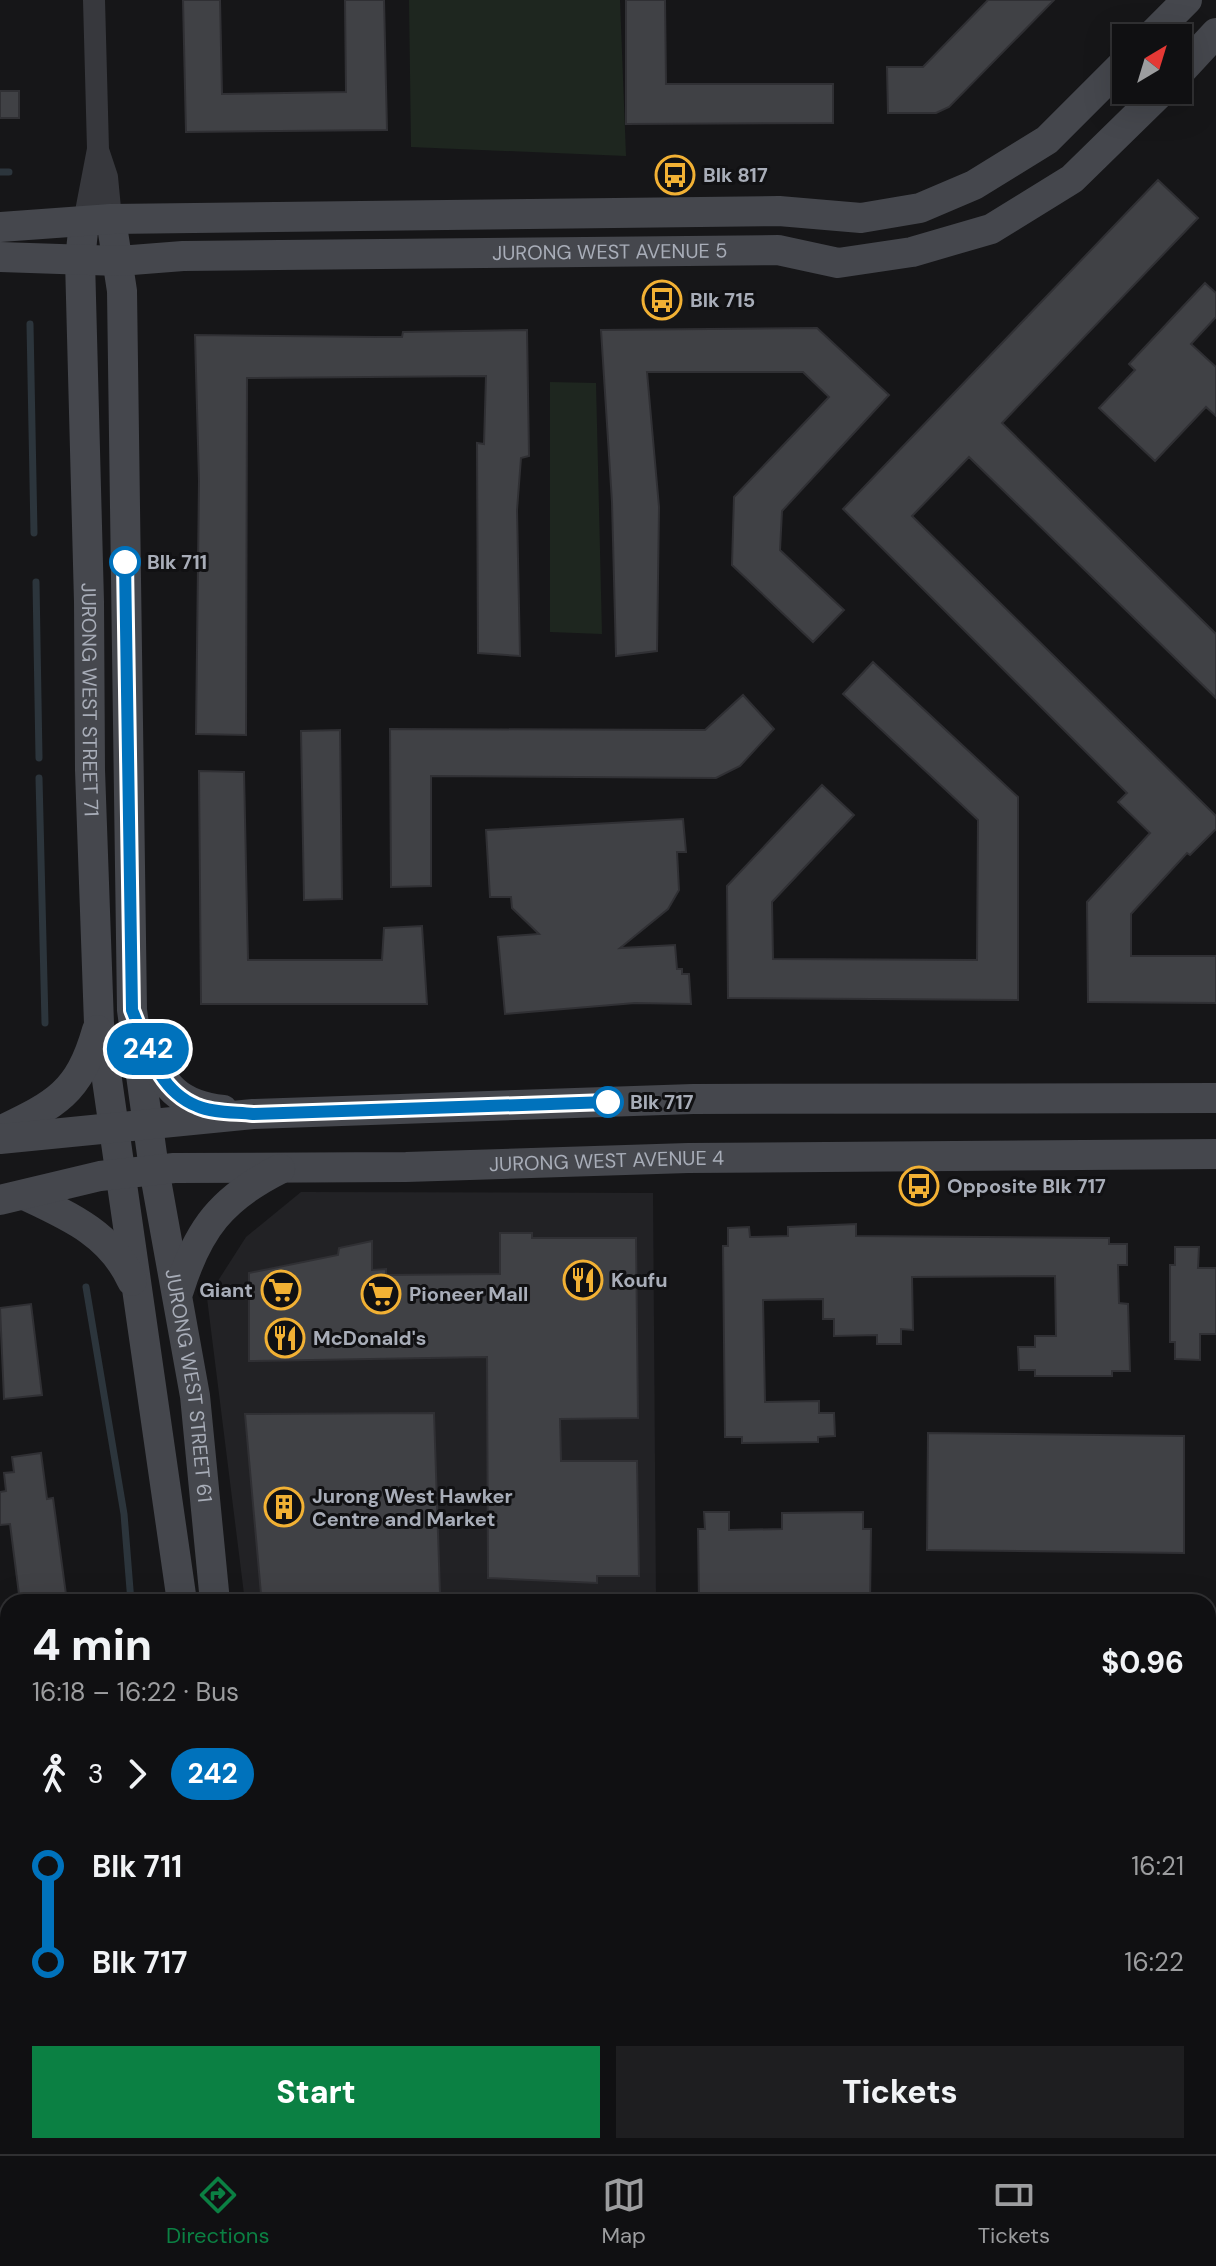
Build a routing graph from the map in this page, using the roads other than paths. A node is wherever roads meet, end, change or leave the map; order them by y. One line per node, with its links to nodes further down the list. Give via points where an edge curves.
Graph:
1 (94, 0): 8 (street, via 98,149 107,177)
2 (1187, 0): 3 (street)
3 (1163, 24)
4 (1216, 33): 5 (street)
5 (1192, 59)
6 (1112, 75): 8 (street, JURONG WEST AVENUE 5, via 1047,140 1017,162 920,208 861,218 779,211)
7 (1149, 104): 12 (street, JURONG WEST AVENUE 5, via 1072,179 1038,201 991,229 912,252 838,263 778,250)
8 (98, 221): 9 (street, JURONG WEST AVENUE 5); 11 (street, JURONG WEST STREET 71); 12 (street, JURONG WEST STREET 71)
9 (0, 227)
10 (0, 257): 11 (street, JURONG WEST AVENUE 5)
11 (80, 260): 12 (street, JURONG WEST AVENUE 5); 14 (street, JURONG WEST STREET 71)
12 (119, 261): 13 (street, JURONG WEST STREET 71)
13 (132, 1010): 16 (street, via 158,1073 173,1092 198,1107); 17 (street, JURONG WEST STREET 71)
14 (99, 1024): 18 (street, JURONG WEST STREET 71); 19 (street, via 77,1080 52,1106)
15 (1216, 1098): 16 (street, via 693,1099)
16 (253, 1114): 17 (street)
17 (150, 1124): 18 (street); 23 (street, JURONG WEST STREET 71)
18 (114, 1128): 20 (street); 24 (street, JURONG WEST STREET 71)
19 (0, 1131)
20 (0, 1139)
21 (1216, 1154): 22 (street, JURONG WEST AVENUE 4)
22 (281, 1168): 23 (street, JURONG WEST AVENUE 4); 26 (street, via 231,1197 190,1255)
23 (154, 1169): 24 (street, JURONG WEST AVENUE 4); 26 (street, JURONG WEST STREET 61)
24 (121, 1174): 25 (street, JURONG WEST AVENUE 4); 27 (street, JURONG WEST STREET 61)
25 (12, 1197): 27 (street, via 83,1225 122,1257)
26 (178, 1292): 29 (street, JURONG WEST STREET 61, via 195,1396)
27 (141, 1302): 28 (street, JURONG WEST STREET 61)
28 (181, 1594)
29 (214, 1594)

